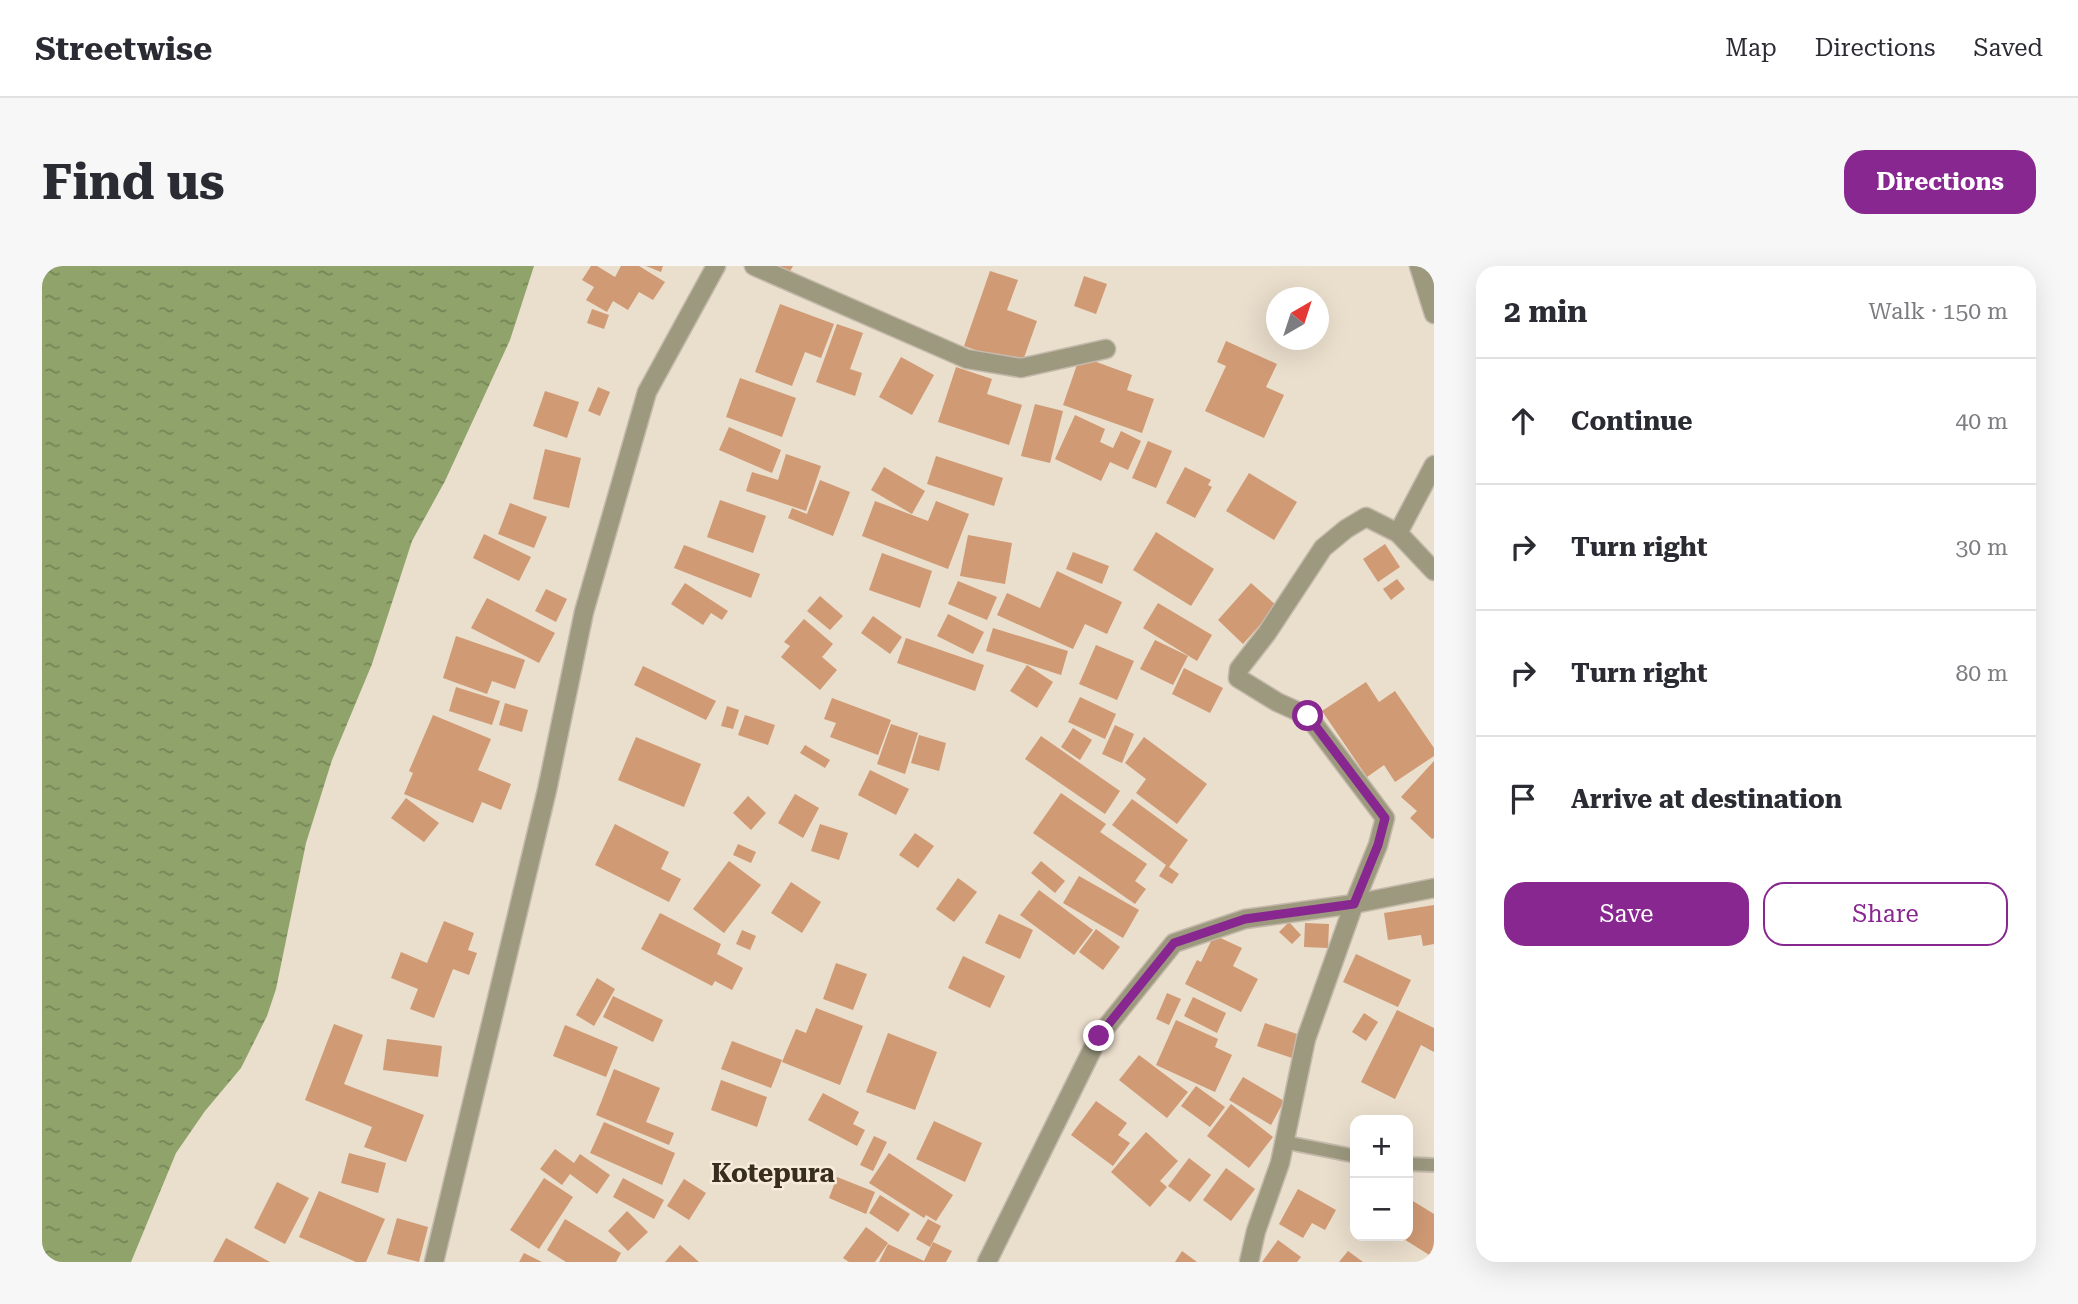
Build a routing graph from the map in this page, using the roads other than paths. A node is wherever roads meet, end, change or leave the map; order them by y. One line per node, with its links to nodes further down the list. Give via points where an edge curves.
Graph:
1 (716, 266): 15 (street, via 647,392 584,612 547,790)
2 (754, 266): 5 (street, via 967,359 1021,368)
3 (1419, 266): 4 (street)
4 (1434, 314)
5 (1107, 349)
6 (1434, 465): 7 (street)
7 (1398, 533): 8 (street); 10 (street, via 1366,517 1323,548 1239,669 1238,678 1308,716 1385,818)
8 (1434, 571)
9 (1434, 888): 10 (street)
10 (1354, 904): 11 (street, via 1306,1039); 16 (street, via 1245,919 1174,943 1099,1036)
11 (1284, 1142): 12 (lane); 17 (street)
12 (1350, 1155)
13 (1413, 1164): 14 (lane)
14 (1434, 1165)
15 (434, 1262)
16 (987, 1262)
17 (1249, 1262)

